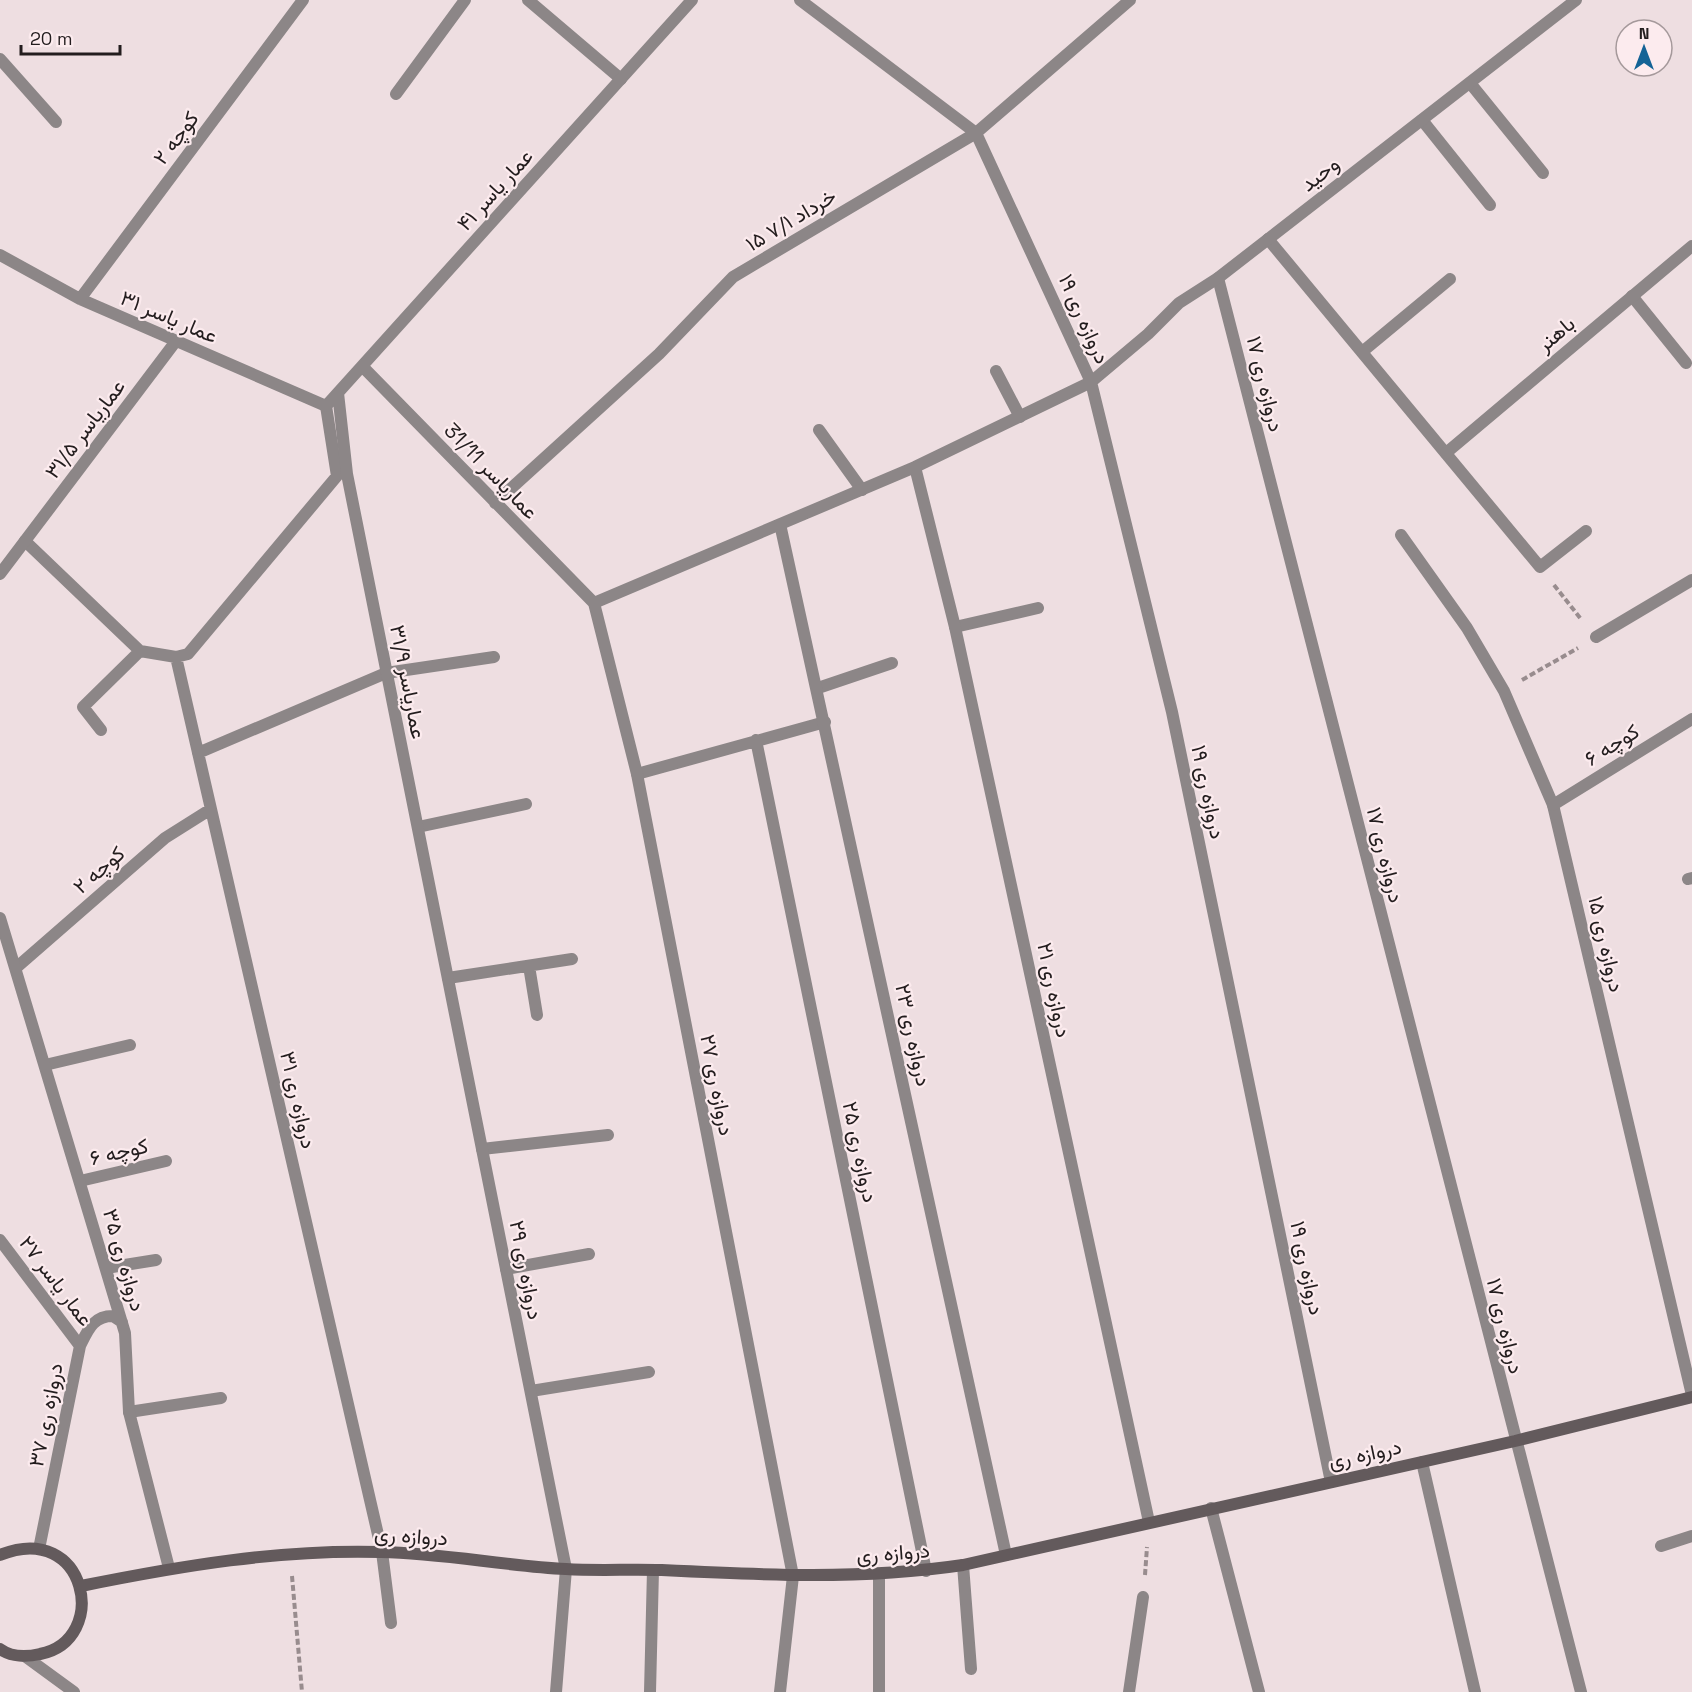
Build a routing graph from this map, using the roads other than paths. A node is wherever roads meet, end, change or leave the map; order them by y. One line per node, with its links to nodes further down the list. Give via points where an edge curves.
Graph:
1 (303, 0): 23 (street, کوچه ۲)
2 (465, 0): 11 (street)
3 (528, 0): 9 (street)
4 (692, 0): 9 (street, عمار یاسر ۴۱)
5 (800, 0): 14 (street)
6 (1130, 0): 14 (street, ۱۵ خرداد ۷/۱)
7 (1576, 0): 10 (street, وحید)
8 (0, 59): 13 (street)
9 (621, 80): 27 (street, عمار یاسر ۴۱)
10 (1470, 83): 12 (street, وحید); 15 (street)
11 (396, 94)
12 (1422, 120): 16 (street); 17 (street, وحید)
13 (56, 122)
14 (976, 133): 29 (street, دروازه ری ۱۹); 37 (street, ۱۵ خرداد ۷/۱, via 734,277 659,354)
15 (1544, 173)
16 (1490, 205)
17 (1268, 239): 20 (street, وحید); 25 (street)
18 (1692, 246): 22 (street, باهنر)
19 (0, 255): 23 (street, عمار یاسر ۳۱)
20 (1218, 278): 29 (street, وحید, via 1179,303); 88 (street, دروازه ری ۱۷)
21 (1450, 279): 25 (street)
22 (1632, 296): 26 (street); 34 (street, باهنر)
23 (80, 299): 24 (street, عمار یاسر ۳۱)
24 (176, 341): 31 (street, عمار یاسر ۳۱); 41 (street, عماریاسر ۳۱/۵)
25 (1362, 352): 34 (street)
26 (1686, 363)
27 (362, 366): 30 (street, عمار یاسر ۴۱); 37 (street, عماریاسر 31/11)
28 (996, 371): 32 (street)
29 (1091, 382): 32 (street, وحید); 90 (street, دروازه ری ۱۹, via 1172,712)
30 (338, 393): 31 (street, عمار یاسر ۴۱); 52 (street, عماریاسر ۳۱/۹, via 347,474)
31 (326, 406): 49 (street, via 337,476 188,654)
32 (1020, 417): 35 (street, وحید)
33 (819, 430): 36 (street)
34 (1446, 453): 39 (street, via 1540,567)
35 (915, 467): 36 (street, وحید); 46 (street, دروازه ری ۲۱)
36 (862, 490): 38 (street, وحید)
37 (495, 503): 44 (street, عماریاسر 31/11)
38 (780, 524): 44 (street, وحید); 53 (street, دروازه ری ۲۳)
39 (1586, 531)
40 (1401, 535): 61 (street, دروازه ری ۱۵, via 1467,628 1504,691)
41 (25, 541): 42 (street, عماریاسر ۳۱/۵); 48 (street)
42 (0, 574)
43 (1692, 580): 47 (street)
44 (594, 603): 59 (street, دروازه ری ۲۷)
45 (1038, 608): 46 (street)
46 (955, 627): 92 (street, دروازه ری ۲۱)
47 (1596, 637)
48 (140, 651): 49 (street); 56 (street, via 83,707)
49 (176, 657): 58 (street, دروازه ری ۳۱)
50 (494, 657): 52 (street)
51 (892, 663): 53 (street)
52 (386, 673): 58 (street); 63 (street, عماریاسر ۳۱/۹)
53 (818, 688): 55 (street, دروازه ری ۲۳)
54 (1692, 719): 61 (street, کوچه ۶)
55 (825, 722): 57 (street); 97 (street, دروازه ری ۲۳)
56 (101, 730)
57 (756, 740): 59 (street); 103 (street, دروازه ری ۲۵)
58 (198, 753): 62 (street, دروازه ری ۳۱)
59 (637, 774): 105 (street, دروازه ری ۲۷)
60 (526, 804): 63 (street)
61 (1554, 805): 85 (street, دروازه ری ۱۵)
62 (211, 809): 67 (street, کوچه ۲, via 165,838); 96 (street, دروازه ری ۳۱)
63 (418, 827): 68 (street, عماریاسر ۳۱/۹)
64 (0, 918): 67 (street, دروازه ری ۳۵)
65 (572, 959): 66 (street)
66 (529, 966): 68 (street); 69 (street)
67 (17, 967): 71 (street, دروازه ری ۳۵)
68 (448, 978): 73 (street, دروازه ری ۲۹)
69 (537, 1015)
70 (130, 1045): 71 (street)
71 (45, 1065): 75 (street, دروازه ری ۳۵)
72 (608, 1135): 73 (street)
73 (482, 1149): 80 (street, دروازه ری ۲۹)
74 (166, 1161): 75 (street, کوچه ۶)
75 (80, 1181): 79 (street, دروازه ری ۳۵)
76 (0, 1240): 82 (street, عمار یاسر ۲۷)
77 (589, 1254): 80 (street)
78 (156, 1260): 79 (street)
79 (106, 1269): 81 (street, دروازه ری ۳۵)
80 (506, 1269): 84 (street, دروازه ری ۲۹)
81 (122, 1322): 82 (street, دروازه ری ۳۷, via 113,1316 98,1319); 87 (street, دروازه ری ۳۵)
82 (80, 1346): 95 (street, دروازه ری ۳۷)
83 (649, 1372): 84 (street)
84 (531, 1391): 101 (street, دروازه ری ۲۹)
85 (1692, 1396): 88 (main road, دروازه ری)
86 (221, 1398): 87 (street)
87 (129, 1412): 100 (street, دروازه ری ۳۵)
88 (1515, 1441): 89 (main road, دروازه ری); 120 (street, دروازه ری ۱۷)
89 (1422, 1462): 90 (main road, دروازه ری); 119 (street)
90 (1331, 1482): 91 (main road, دروازه ری)
91 (1211, 1508): 92 (main road, دروازه ری); 118 (street)
92 (1149, 1522): 97 (main road, دروازه ری)
93 (1692, 1536): 94 (street)
94 (1661, 1546)
95 (39, 1549): 98 (main road, via 18,1548); 106 (main road, via 58,1556 72,1569)
96 (382, 1551): 100 (main road, دروازه ری, via 290,1553); 101 (main road, دروازه ری); 108 (street, دروازه ری ۳۱)
97 (1006, 1555): 99 (main road, دروازه ری)
98 (0, 1556)
99 (963, 1565): 103 (main road, دروازه ری); 111 (street)
100 (169, 1568): 106 (main road, دروازه ری)
101 (566, 1569): 102 (main road, دروازه ری); 114 (street, دروازه ری ۲۹)
102 (653, 1570): 105 (main road, دروازه ری); 112 (street)
103 (926, 1571): 104 (main road, دروازه ری)
104 (879, 1575): 105 (main road, دروازه ری); 116 (street)
105 (793, 1576): 115 (street, دروازه ری ۲۷)
106 (81, 1586): 110 (main road, via 82,1612 72,1636 51,1652)
107 (1143, 1597): 117 (street)
108 (391, 1623)
109 (0, 1649): 110 (main road)
110 (26, 1657): 113 (street)
111 (970, 1669)
112 (650, 1688)
113 (74, 1692)
114 (556, 1692)
115 (780, 1692)
116 (879, 1692)
117 (1129, 1692)
118 (1259, 1692)
119 (1475, 1692)
120 (1581, 1692)

